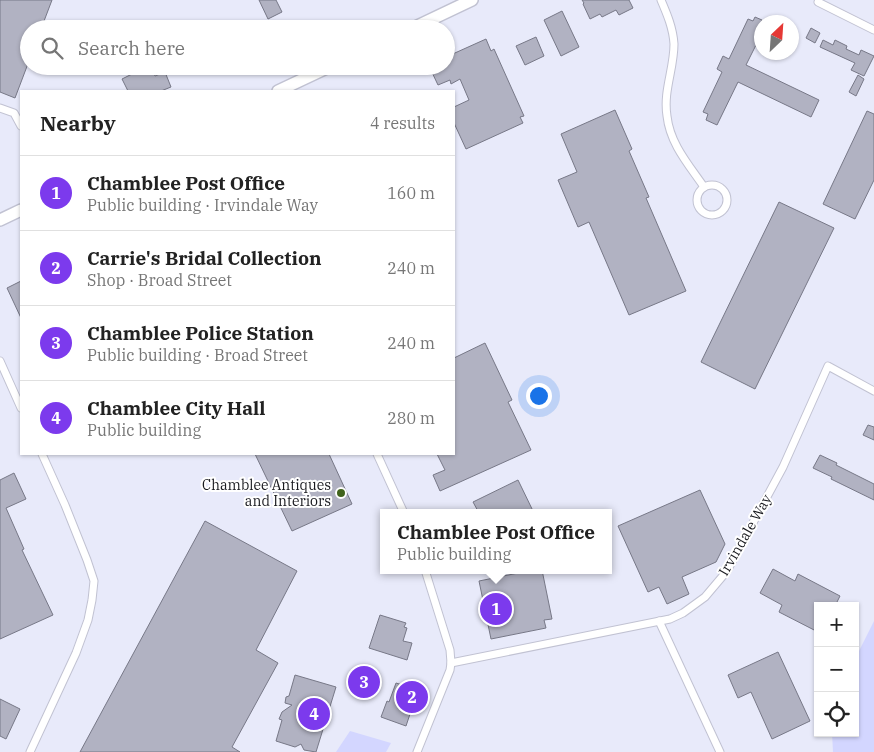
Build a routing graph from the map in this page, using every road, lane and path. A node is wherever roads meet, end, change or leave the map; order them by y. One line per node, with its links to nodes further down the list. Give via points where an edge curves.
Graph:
1 (472, 0): 4 (highway)
2 (661, 0): 10 (street, via 673,37 666,114 676,145)
3 (818, 2): 5 (street)
4 (430, 20)
5 (874, 30)
6 (312, 75): 7 (highway)
7 (280, 90)
8 (0, 108): 9 (street, via 14,113)
9 (20, 124)
10 (704, 187): 10 (street, via 697,198 700,209 708,214 724,209 727,197 722,188 715,185)
11 (20, 210): 12 (highway)
12 (0, 220)
13 (0, 361): 15 (street)
14 (874, 391): 20 (street, Irvindale Way, via 828,366 783,467 727,571 705,597 683,613)
15 (20, 406)
16 (42, 455): 22 (street, via 94,581 88,620 76,653)
17 (377, 455): 18 (street)
18 (402, 509)
19 (426, 574): 21 (street)
20 (659, 621): 21 (street, Irvindale Way); 24 (street)
21 (451, 663): 23 (street)
22 (30, 752)
23 (417, 752)
24 (720, 752)

